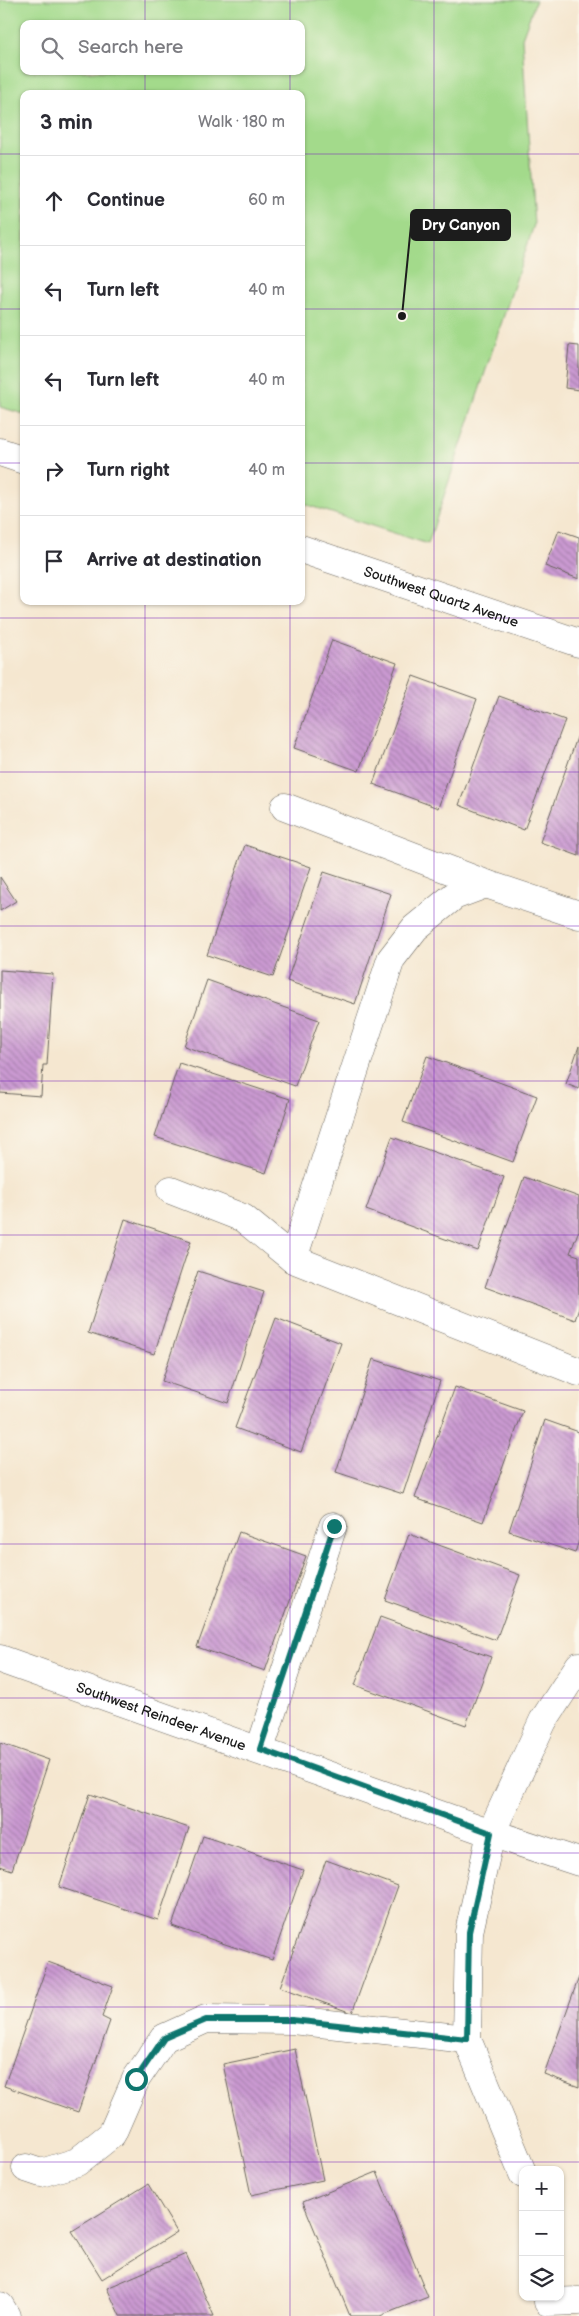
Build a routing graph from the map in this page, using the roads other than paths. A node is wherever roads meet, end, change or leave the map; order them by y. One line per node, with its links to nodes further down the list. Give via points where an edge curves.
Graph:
1 (0, 452): 2 (street)
2 (20, 459)
3 (305, 550): 4 (street, Southwest Quartz Avenue)
4 (579, 643)
5 (285, 807): 6 (street)
6 (486, 884): 7 (street); 9 (street, via 454,896 415,928 391,959)
7 (579, 914)
8 (171, 1190): 9 (street, via 243,1218)
9 (293, 1259): 10 (street)
10 (579, 1372)
11 (334, 1526): 14 (street)
12 (0, 1659): 14 (street, Southwest Reindeer Avenue)
13 (579, 1666): 15 (street, via 543,1721)
14 (260, 1749): 15 (street, Southwest Reindeer Avenue)
15 (491, 1833): 16 (street, Southwest Reindeer Avenue); 17 (street, via 469,1932)
16 (579, 1862)
17 (467, 2039): 18 (street); 19 (street, via 292,2020 206,2020 164,2038 136,2079 112,2134 77,2162 41,2174)
18 (520, 2166)
19 (26, 2168)
20 (579, 2301): 21 (street)
21 (547, 2305)
22 (0, 2306): 23 (street)
23 (6, 2316)

